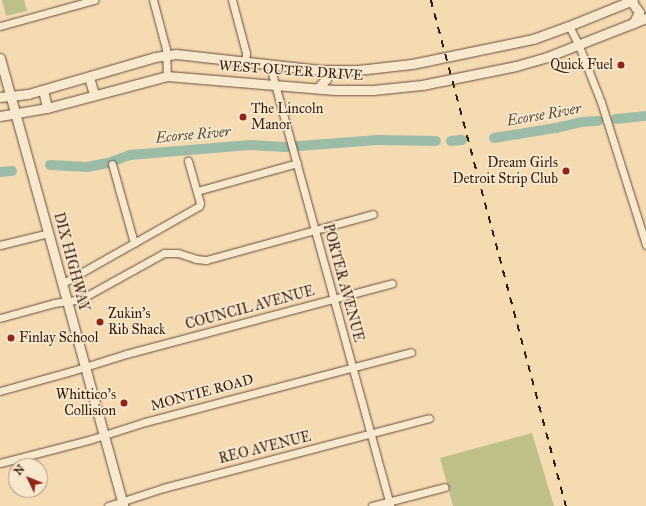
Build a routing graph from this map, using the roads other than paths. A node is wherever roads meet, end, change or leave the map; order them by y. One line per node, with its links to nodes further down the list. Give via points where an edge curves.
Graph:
1 (94, 0): 7 (street)
2 (153, 0): 10 (street)
3 (232, 0): 12 (street, via 246,53)
4 (632, 0): 6 (main road, via 639,12); 8 (main road, WEST OUTER DRIVE)
5 (646, 18): 6 (main road, WEST OUTER DRIVE)
6 (633, 24): 9 (main road, WEST OUTER DRIVE)
7 (0, 26)
8 (569, 26): 9 (street); 14 (main road, WEST OUTER DRIVE, via 507,45 412,64)
9 (579, 46): 18 (main road, WEST OUTER DRIVE, via 516,66 422,85 362,90); 35 (street, via 601,102)
10 (166, 55): 12 (main road, WEST OUTER DRIVE); 15 (street); 16 (main road, WEST OUTER DRIVE)
11 (0, 58): 21 (main road, DIX HIGHWAY)
12 (245, 62): 13 (main road, WEST OUTER DRIVE)
13 (270, 66): 14 (main road, WEST OUTER DRIVE); 17 (street, PORTER AVENUE)
14 (325, 71): 18 (main road, via 326,79)
15 (167, 76): 17 (main road, WEST OUTER DRIVE); 20 (main road, WEST OUTER DRIVE)
16 (89, 77): 19 (main road, WEST OUTER DRIVE); 20 (main road)
17 (276, 84): 18 (main road, WEST OUTER DRIVE); 27 (street, PORTER AVENUE)
18 (318, 88)
19 (42, 90): 21 (main road, WEST OUTER DRIVE); 23 (main road)
20 (94, 95): 23 (main road, WEST OUTER DRIVE)
21 (11, 96): 22 (main road, WEST OUTER DRIVE); 24 (main road, DIX HIGHWAY)
22 (0, 97)
23 (47, 108): 24 (main road, WEST OUTER DRIVE)
24 (16, 114): 25 (main road, WEST OUTER DRIVE); 32 (main road, DIX HIGHWAY)
25 (0, 116)
26 (188, 161): 29 (street)
27 (297, 163): 29 (street); 31 (street, PORTER AVENUE)
28 (112, 164): 33 (street)
29 (197, 191): 33 (street, via 200,205)
30 (373, 214): 31 (street)
31 (316, 231): 38 (street, PORTER AVENUE); 39 (street, via 206,260 178,253 164,253 81,299)
32 (49, 233): 34 (street); 36 (main road, DIX HIGHWAY)
33 (134, 243): 36 (street)
34 (0, 245)
35 (646, 245)
36 (62, 283): 39 (main road, DIX HIGHWAY)
37 (392, 283): 38 (street, COUNCIL AVENUE)
38 (334, 299): 42 (street, COUNCIL AVENUE); 43 (street, PORTER AVENUE)
39 (67, 301): 40 (street); 42 (main road, DIX HIGHWAY)
40 (0, 318)
41 (411, 352): 43 (street, MONTIE ROAD)
42 (85, 366): 44 (street, COUNCIL AVENUE); 47 (main road, DIX HIGHWAY)
43 (352, 367): 46 (street, PORTER AVENUE); 47 (street, MONTIE ROAD)
44 (0, 391)
45 (429, 418): 46 (street, REO AVENUE)
46 (370, 434): 50 (street, REO AVENUE, via 163,488); 51 (street, PORTER AVENUE)
47 (104, 435): 48 (street, MONTIE ROAD); 50 (main road, DIX HIGHWAY)
48 (0, 463)
49 (445, 487): 51 (street)
50 (123, 504): 52 (street, REO AVENUE)
51 (389, 504): 53 (street)
52 (108, 506)
53 (372, 506)

